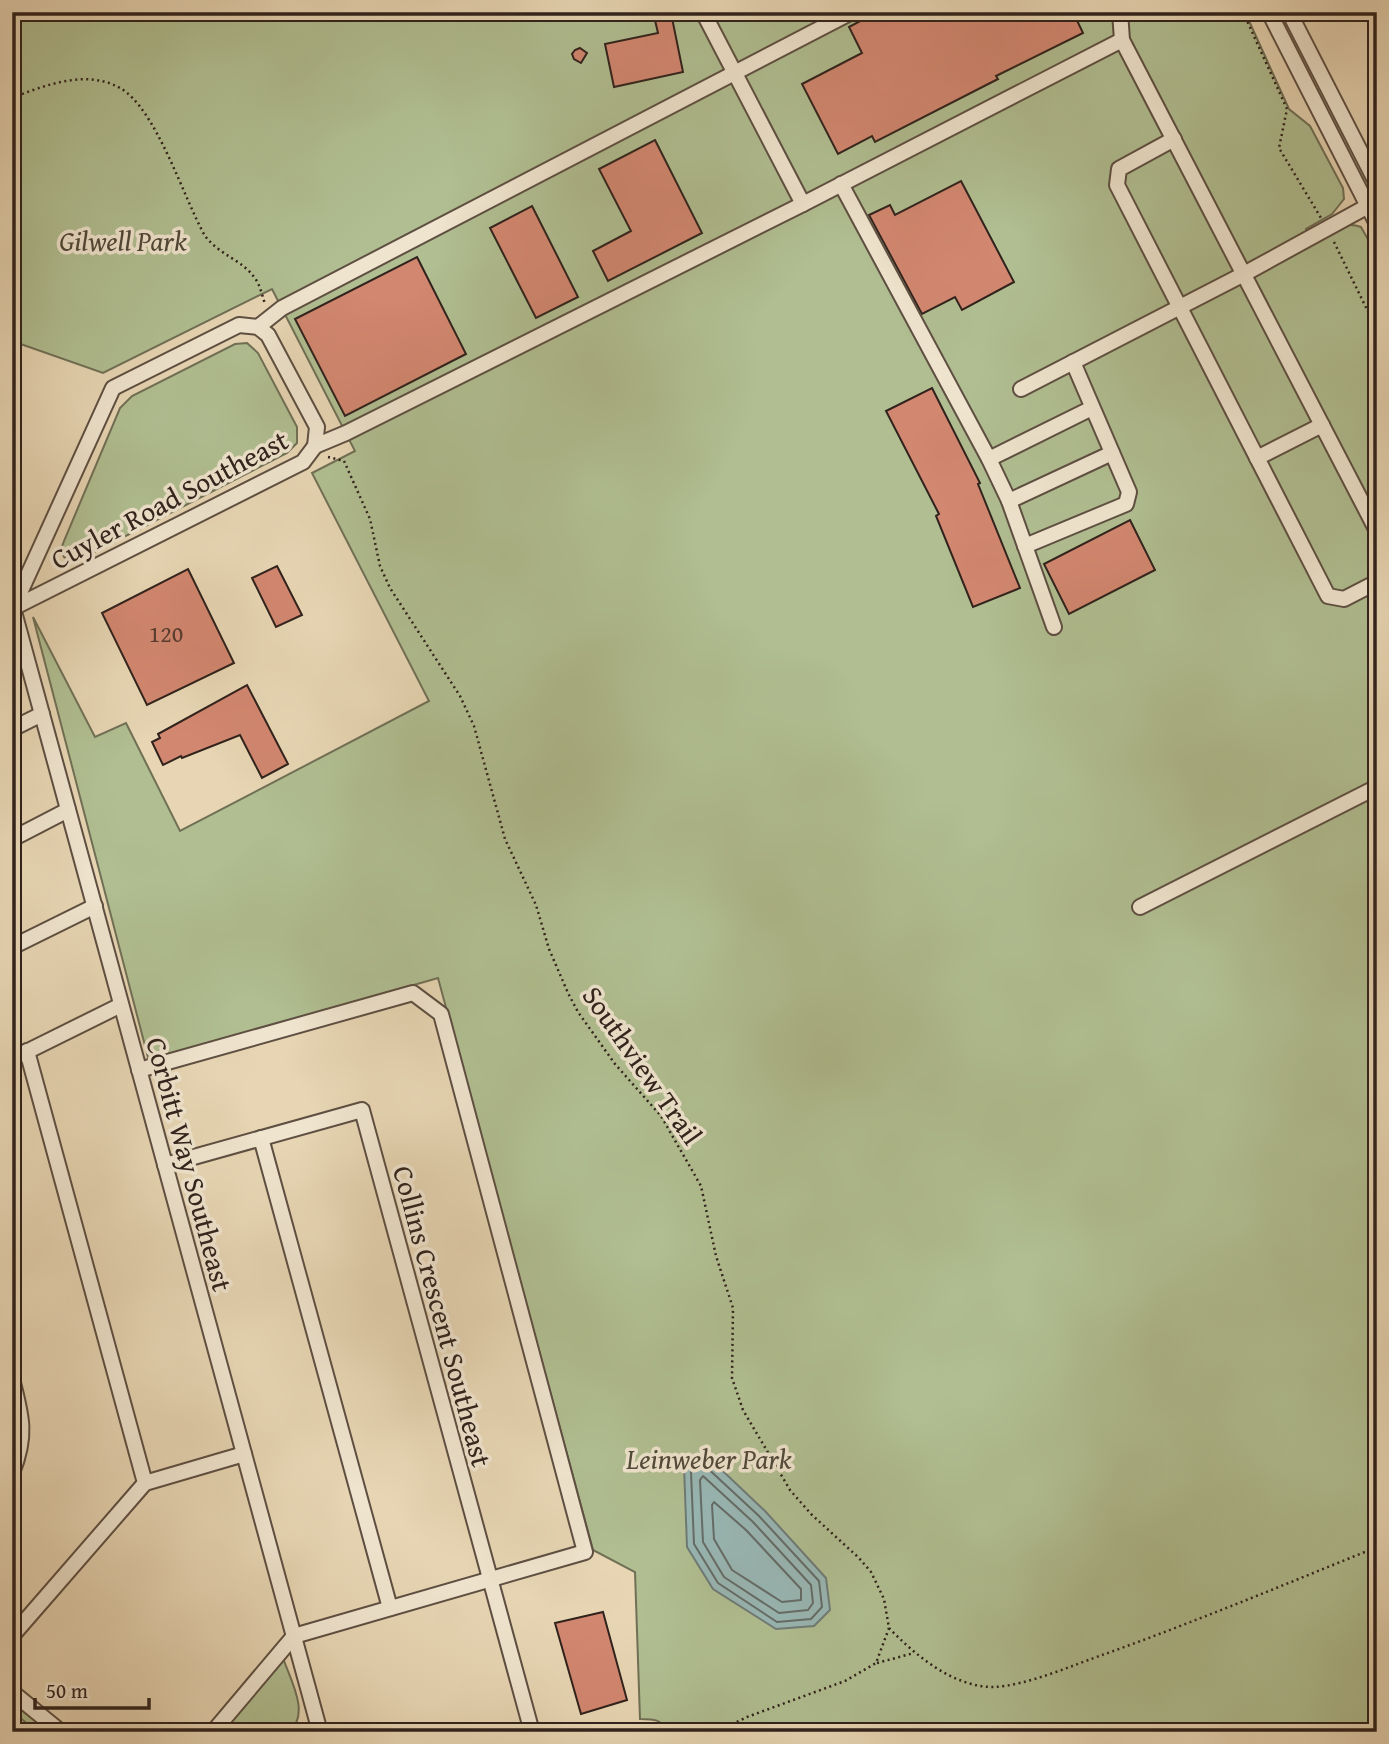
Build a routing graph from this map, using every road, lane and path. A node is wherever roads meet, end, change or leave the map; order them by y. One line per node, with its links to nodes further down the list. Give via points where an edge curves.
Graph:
1 (703, 12): 8 (street)
2 (847, 12): 8 (street)
3 (1120, 12): 7 (street)
4 (1243, 12): 16 (path, via 1287,109 1279,148)
5 (1269, 12): 14 (street)
6 (1289, 12): 12 (street)
7 (1122, 40): 10 (street); 11 (street)
8 (734, 72): 13 (street); 19 (street, via 282,307)
9 (12, 98): 19 (path, via 59,82 97,80 134,99 152,126 205,236 256,278 266,314)
10 (1174, 139): 17 (street); 18 (street, via 1119,169 1117,186)
11 (841, 184): 13 (street); 28 (street)
12 (1377, 184)
13 (803, 204): 25 (street)
14 (1368, 206): 15 (street); 16 (street)
15 (1377, 224)
16 (1327, 228): 17 (street); 20 (path)
17 (1244, 274): 18 (street); 24 (street)
18 (1180, 307): 21 (street); 27 (street)
19 (258, 327): 25 (street, Cuyler Road Southeast, via 268,335 317,427); 33 (street, Cuyler Road Southeast, via 239,325 113,388)
20 (1377, 330)
21 (1073, 362): 22 (street); 23 (street)
22 (1021, 389)
23 (1092, 408): 26 (street); 28 (street)
24 (1322, 425): 27 (street); 30 (street)
25 (315, 446): 33 (street, Cuyler Road Southeast, via 303,462); 56 (path, Southview Trail, via 328,457 344,461 370,519 390,588 460,696 474,726 511,858 536,905 568,993 615,1064 661,1116 701,1186 733,1308 732,1378 743,1410 790,1490 871,1572 884,1599)
26 (1112, 453): 29 (street); 31 (street, via 1129,492 1126,504)
27 (1257, 458): 32 (street, via 1328,596 1344,599)
28 (989, 459): 29 (street)
29 (1009, 501): 31 (street)
30 (1377, 531)
31 (1025, 545): 34 (street)
32 (1377, 582)
33 (13, 609): 35 (street, Corbitt Way Southeast)
34 (1054, 627)
35 (42, 714): 36 (street); 38 (street, Corbitt Way Southeast)
36 (12, 729)
37 (1377, 788): 41 (street)
38 (68, 810): 39 (street); 40 (street, Corbitt Way Southeast)
39 (12, 839)
40 (94, 906): 42 (street); 43 (street, Corbitt Way Southeast)
41 (1140, 907)
42 (12, 947)
43 (121, 1005): 44 (street); 46 (street, Corbitt Way Southeast)
44 (27, 1051): 45 (street); 52 (street)
45 (12, 1059)
46 (139, 1070): 48 (street, Corbitt Way Southeast); 54 (street, via 413,993 441,1014 585,1552)
47 (261, 1138): 48 (street, Collins Crescent Southeast); 54 (street, Collins Crescent Southeast, via 362,1110); 55 (street)
48 (165, 1165): 50 (street, Corbitt Way Southeast)
49 (12, 1379): 51 (street, via 23,1433)
50 (244, 1454): 52 (street); 58 (street, Corbitt Way Southeast)
51 (12, 1473)
52 (145, 1483): 57 (street)
53 (1377, 1547): 59 (path, via 1189,1624 1038,1678 992,1687 959,1679)
54 (490, 1579): 55 (street); 65 (street, Collins Crescent Southeast)
55 (390, 1608): 58 (street)
56 (889, 1628): 59 (path); 60 (path)
57 (12, 1636)
58 (294, 1636): 63 (street); 64 (street, Corbitt Way Southeast)
59 (914, 1653): 60 (path)
60 (876, 1663): 66 (path, via 845,1681)
61 (12, 1692): 62 (street)
62 (61, 1732)
63 (213, 1732)
64 (320, 1732)
65 (532, 1732)
66 (716, 1732)

